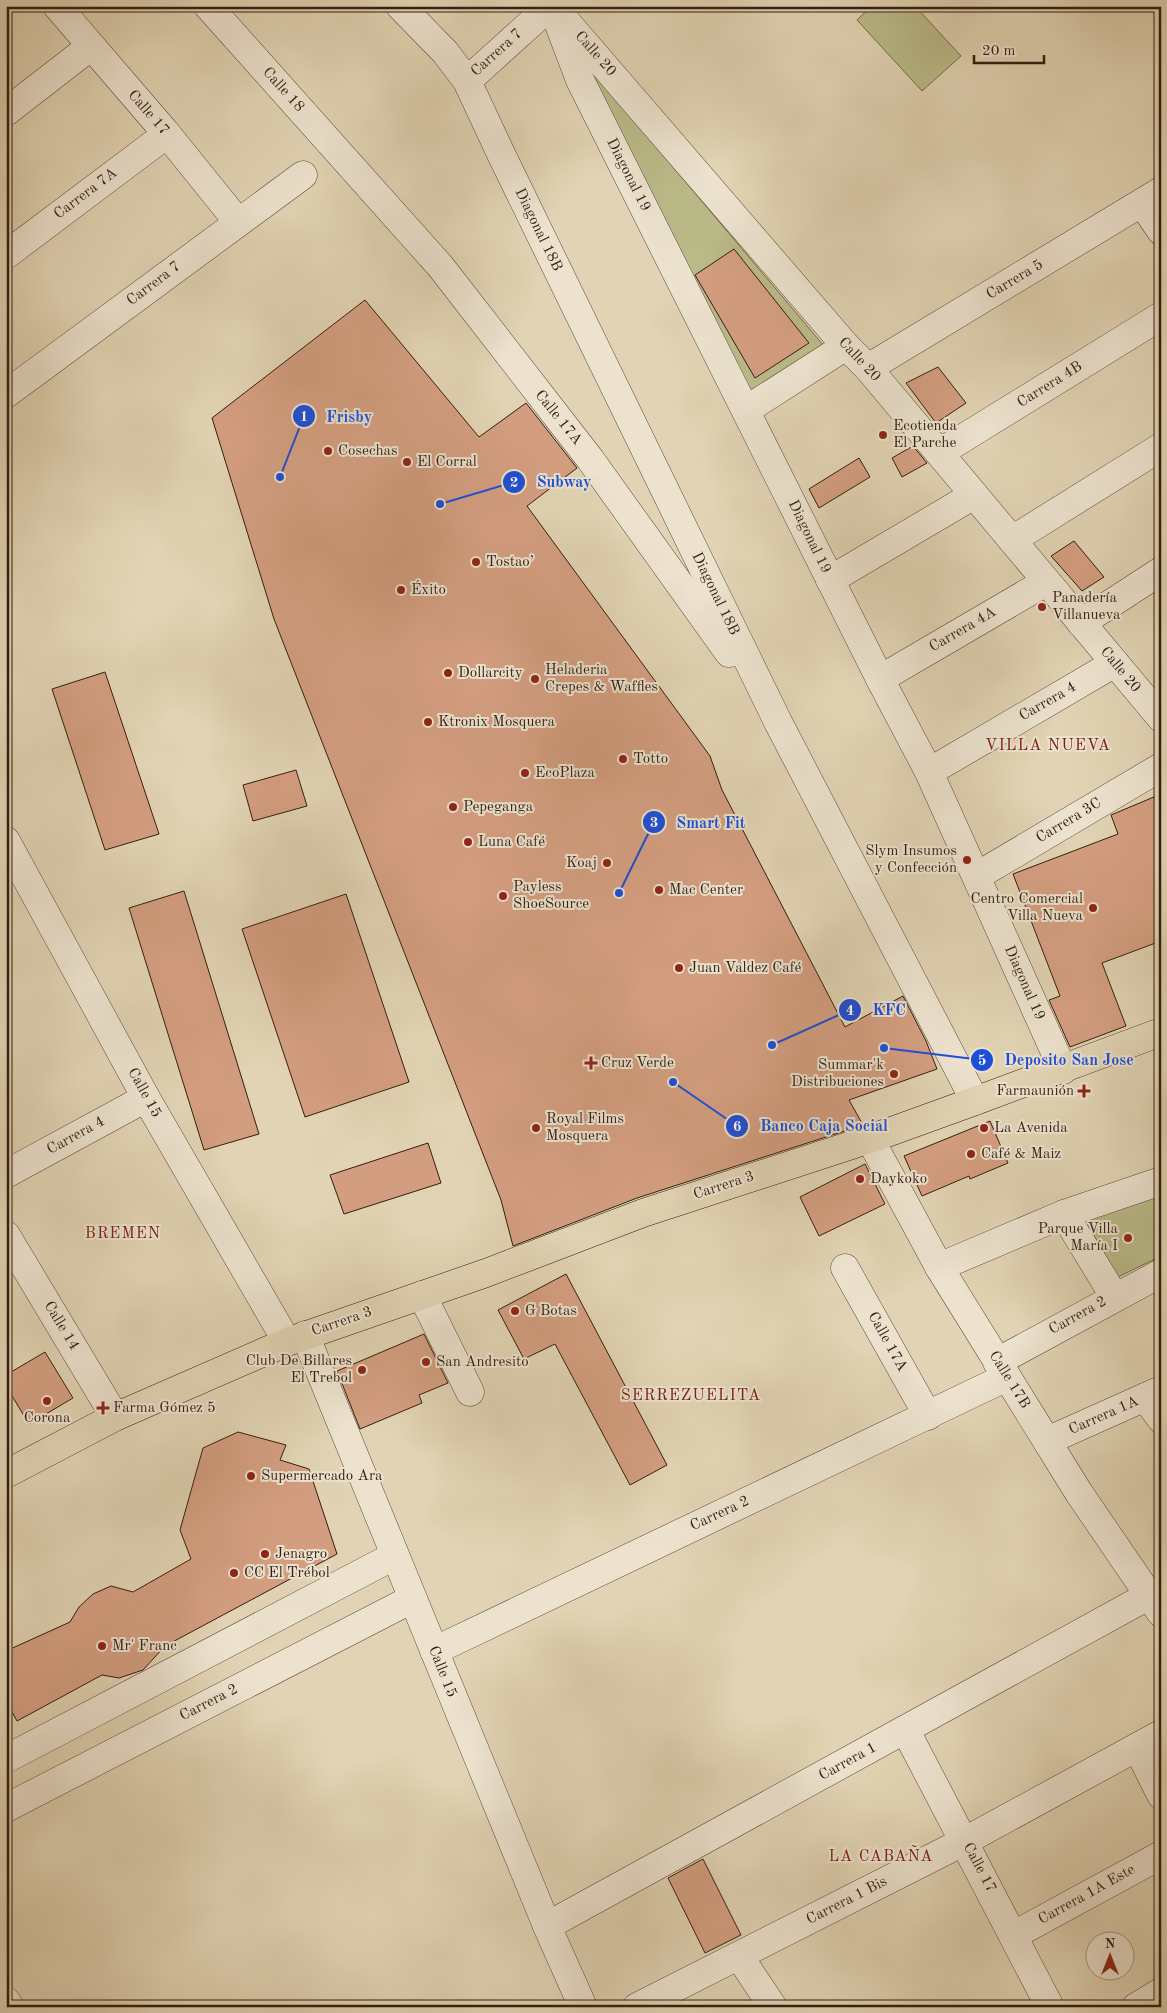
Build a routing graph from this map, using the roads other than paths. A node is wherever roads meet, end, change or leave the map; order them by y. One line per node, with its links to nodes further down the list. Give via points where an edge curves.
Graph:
1 (57, 6): 5 (street, Calle 17)
2 (208, 6): 10 (street, Calle 18)
3 (400, 6): 6 (street)
4 (552, 6): 6 (street, Carrera 7); 16 (street, Calle 20); 19 (street, Diagonal 19, via 580,80)
5 (90, 47): 7 (street); 8 (street, Calle 17)
6 (467, 80): 31 (street, Diagonal 18B)
7 (7, 111)
8 (167, 134): 12 (street, Calle 17); 14 (street, Carrera 7A)
9 (303, 175): 12 (street, Carrera 7)
10 (359, 175): 31 (street, Calle 17A, via 441,267 590,459)
11 (1152, 197): 13 (street); 17 (street, Carrera 5)
12 (238, 222): 18 (street, Carrera 7)
13 (1161, 230)
14 (6, 255)
15 (1161, 316): 21 (street, Carrera 4B)
16 (846, 346): 17 (street, Calle 20); 19 (street)
17 (868, 368): 21 (street, Calle 20)
18 (6, 394)
19 (746, 410): 25 (street, Diagonal 19)
20 (1161, 447): 23 (street)
21 (939, 454): 22 (street, Calle 20)
22 (974, 495): 23 (street, Calle 20); 25 (street)
23 (1012, 540): 26 (street, Calle 20)
24 (1161, 571): 27 (street)
25 (830, 580): 29 (street, Diagonal 19)
26 (1046, 582): 27 (street, Calle 20); 29 (street, Carrera 4A)
27 (1081, 622): 28 (street, Calle 20)
28 (1115, 663): 30 (street, Calle 20); 33 (street, Carrera 4)
29 (880, 679): 33 (street, Diagonal 19)
30 (1157, 706)
31 (778, 722): 40 (street, Diagonal 18B)
32 (1161, 767): 35 (street, Carrera 3C)
33 (929, 772): 35 (street, Diagonal 19)
34 (6, 841): 36 (street, Calle 15)
35 (977, 876): 38 (street, Diagonal 19)
36 (16, 882): 39 (street, Calle 15)
37 (1161, 1032): 38 (main road, Carrera 3)
38 (1063, 1070): 40 (main road, Carrera 3)
39 (146, 1098): 42 (street, Carrera 4); 51 (street, Calle 15)
40 (975, 1101): 41 (main road, Carrera 3)
41 (870, 1138): 46 (street, Calle 17B); 49 (main road, Carrera 3, via 643,1213)
42 (6, 1174)
43 (1161, 1181): 44 (street)
44 (1064, 1214): 46 (street); 50 (street)
45 (6, 1235): 56 (street, Calle 14)
46 (938, 1267): 52 (street, Calle 17B)
47 (845, 1268): 55 (street, Calle 17A)
48 (1161, 1273): 50 (street, Carrera 2)
49 (422, 1295): 51 (main road, Carrera 3); 53 (street)
50 (1114, 1296): 52 (street, Carrera 2)
51 (296, 1339): 56 (main road, Carrera 3); 60 (street, Calle 15)
52 (1002, 1369): 55 (street, Carrera 2); 58 (street, Calle 17B)
53 (470, 1392)
54 (1153, 1393): 57 (street); 58 (street, Carrera 1A)
55 (928, 1416): 63 (street, Carrera 2)
56 (115, 1417): 59 (main road, Carrera 3)
57 (1161, 1418)
58 (1047, 1442): 62 (street, Calle 17B)
59 (6, 1474)
60 (394, 1556): 61 (street, Calle 15); 67 (street)
61 (412, 1599): 63 (street, Calle 15); 69 (street, Carrera 2)
62 (1154, 1605): 64 (street, Carrera 1)
63 (434, 1651): 72 (street, Calle 15)
64 (906, 1731): 70 (street, Calle 17); 72 (street, Carrera 1)
65 (1161, 1734): 66 (street, Carrera 1 Bis)
66 (1137, 1747): 68 (street); 70 (street, Carrera 1 Bis)
67 (6, 1759)
68 (1161, 1795)
69 (6, 1808)
70 (965, 1841): 73 (street, Calle 17); 74 (street, Carrera 1 Bis)
71 (1161, 1855): 73 (street, Carrera 1A Este)
72 (546, 1926): 78 (street, Calle 15)
73 (1014, 1935): 81 (street, Calle 17)
74 (739, 1956): 79 (street, Carrera 1 Bis); 80 (street)
75 (1161, 1992): 82 (street)
76 (6, 2001): 77 (street)
77 (10, 2007)
78 (583, 2007)
79 (637, 2007)
80 (773, 2007)
81 (1050, 2007)
82 (1136, 2007)

